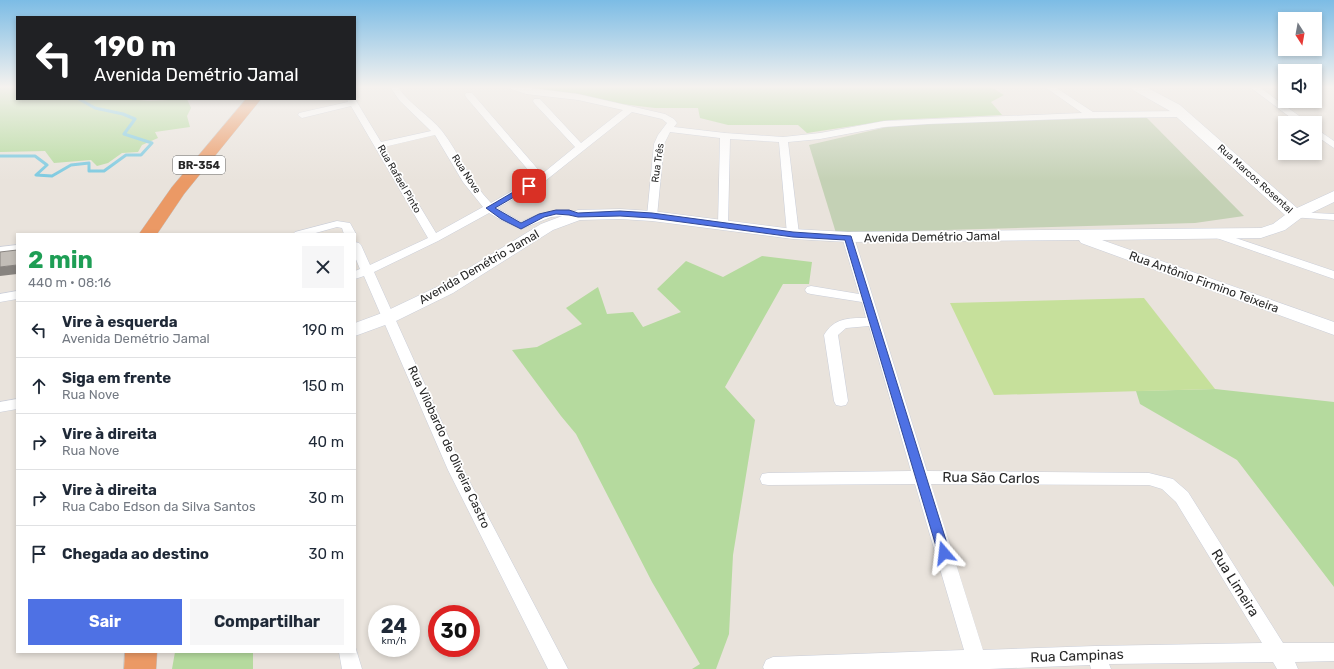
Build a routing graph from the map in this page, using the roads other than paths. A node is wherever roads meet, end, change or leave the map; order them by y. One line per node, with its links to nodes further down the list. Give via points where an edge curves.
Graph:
1 (238, 118): 27 (highway, BR-354, via 178,191)
2 (363, 118): 15 (street, Rua Rafael Pinto)
3 (425, 118): 11 (street, Rua Nove)
4 (490, 118): 18 (street)
5 (553, 118): 17 (street)
6 (619, 118): 17 (street)
7 (667, 118): 10 (street, Rua Três, via 672,123)
8 (1015, 118): 14 (street, via 900,123)
9 (1187, 118): 22 (street, Rua Marcos Rosental)
10 (667, 129): 12 (street); 23 (street, Rua Três, via 660,144)
11 (438, 132): 15 (street); 20 (street, Rua Nove, via 470,183)
12 (726, 136): 14 (street); 25 (street)
13 (1322, 136): 16 (street)
14 (783, 140): 29 (street)
15 (379, 145): 33 (street, Rua Rafael Pinto)
16 (1334, 145)
17 (581, 148): 18 (street)
18 (541, 179): 20 (street)
19 (1334, 196): 22 (street, Avenida Demétrio Jamal)
20 (490, 208): 21 (street, Rua Nove, via 521,226 542,215 556,212); 33 (street)
21 (578, 215): 23 (street, Avenida Demétrio Jamal); 43 (street, Avenida Demétrio Jamal, via 547,227 447,289)
22 (1295, 215): 24 (street); 30 (street, Avenida Demétrio Jamal, via 1279,227 1266,232)
23 (652, 216): 25 (street, Avenida Demétrio Jamal)
24 (1334, 216)
25 (723, 226): 29 (street, Avenida Demétrio Jamal)
26 (348, 230): 28 (street, via 337,224)
27 (149, 233)
28 (302, 233)
29 (793, 234): 32 (street, Avenida Demétrio Jamal)
30 (1215, 234): 31 (street, Avenida Demétrio Jamal); 38 (street)
31 (1074, 235): 32 (street, Avenida Demétrio Jamal); 45 (street, Rua Antônio Firmino Teixeira)
32 (848, 237): 42 (street)
33 (434, 239): 37 (street)
34 (16, 248): 35 (street)
35 (0, 250)
36 (356, 250): 37 (street, Rua Vilobardo de Oliveira Castro)
37 (361, 273): 43 (street, Rua Vilobardo de Oliveira Castro)
38 (1334, 275)
39 (811, 290): 42 (street)
40 (16, 295): 41 (street)
41 (0, 298)
42 (867, 299): 44 (street)
43 (389, 317): 46 (street, Avenida Demétrio Jamal); 63 (street, Rua Vilobardo de Oliveira Castro, via 456,470)
44 (874, 322): 47 (street, via 844,324 833,329 831,334); 50 (street)
45 (1334, 329)
46 (356, 330)
47 (841, 401)
48 (16, 404): 49 (street)
49 (0, 407)
50 (921, 477): 51 (street, Rua São Carlos); 52 (street, Rua São Carlos, via 1150,479 1162,480 1173,486); 58 (street)
51 (768, 479)
52 (1182, 497): 53 (street, Rua Limeira)
53 (1278, 652): 54 (street, Rua Campinas); 57 (street, Rua Campinas); 64 (street, Rua Limeira)
54 (1334, 652)
55 (141, 653): 61 (highway)
56 (348, 653): 62 (street)
57 (1098, 662): 58 (street, Rua Campinas)
58 (978, 664): 59 (street, Rua Campinas)
59 (822, 666): 60 (street, Rua Campinas)
60 (773, 667)
61 (140, 669)
62 (352, 669)
63 (558, 669)
64 (1288, 669)

